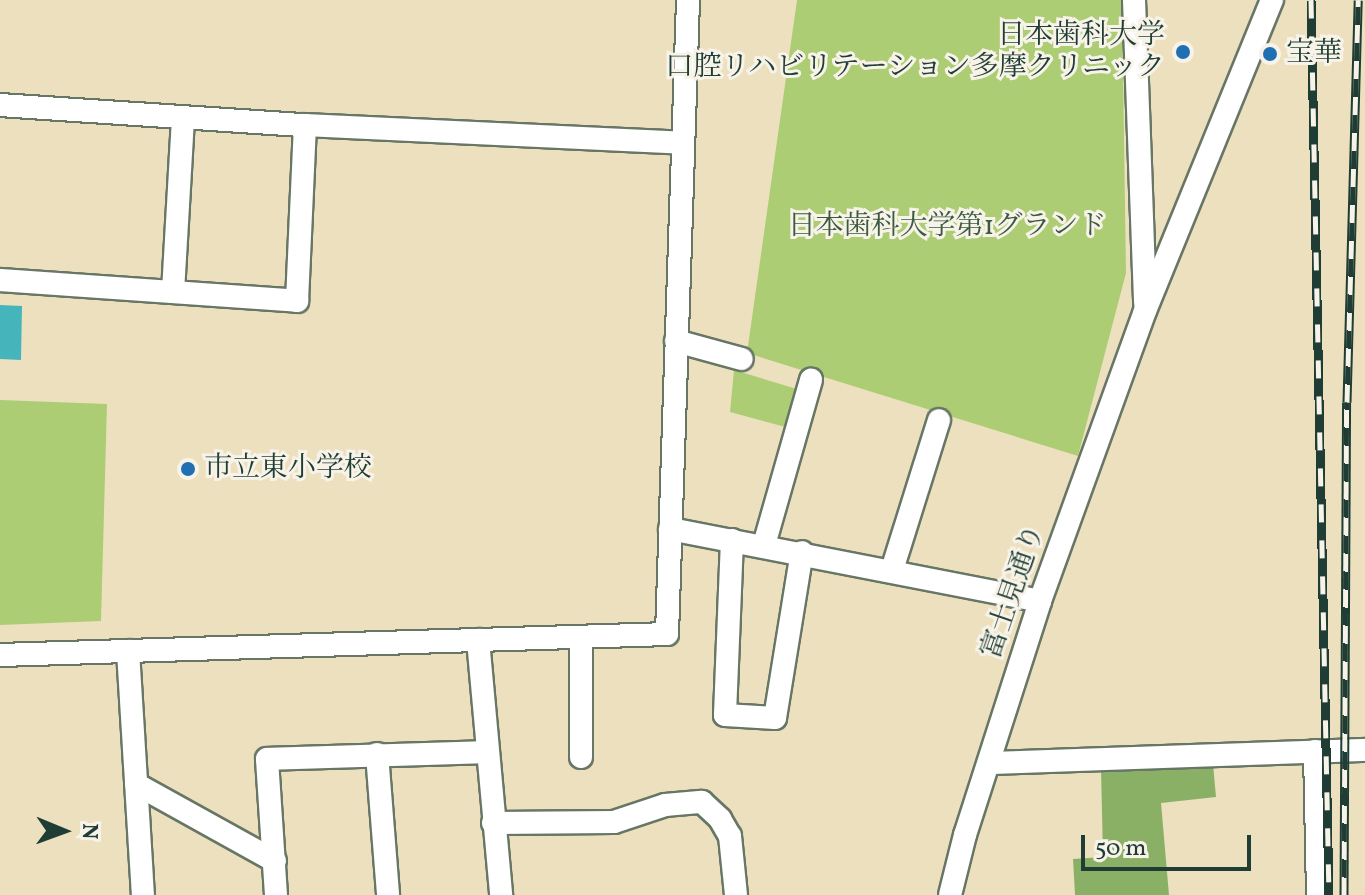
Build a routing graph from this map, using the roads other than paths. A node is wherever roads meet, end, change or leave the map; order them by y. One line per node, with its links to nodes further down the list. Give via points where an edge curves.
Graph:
1 (688, 0): 7 (street)
2 (1134, 0): 10 (street)
3 (1272, 0): 10 (street, 富士見通り)
4 (0, 105): 5 (street)
5 (183, 117): 6 (street); 9 (street)
6 (305, 125): 7 (street); 9 (street, via 297,301)
7 (683, 143): 11 (street)
8 (0, 280): 9 (street)
9 (173, 292)
10 (1145, 311): 20 (street, 富士見通り)
11 (676, 341): 12 (street); 15 (street)
12 (742, 359)
13 (811, 380): 17 (street)
14 (939, 420): 19 (street)
15 (670, 529): 16 (street); 21 (street, via 667,634)
16 (732, 540): 17 (street); 18 (street, via 725,715 775,718)
17 (764, 545): 18 (street)
18 (802, 552): 19 (street)
19 (892, 570): 20 (street)
20 (1040, 601): 30 (street, 富士見通り)
21 (581, 637): 22 (street); 29 (street)
22 (478, 640): 23 (street); 27 (street)
23 (128, 651): 24 (street); 31 (street)
24 (0, 655)
25 (1365, 750): 26 (street)
26 (1315, 751): 30 (street); 40 (street)
27 (487, 752): 28 (street); 32 (street)
28 (377, 754): 33 (street, via 267,759); 36 (street)
29 (581, 757)
30 (989, 763): 39 (street, 富士見通り)
31 (136, 784): 33 (street); 34 (street)
32 (493, 823): 37 (street); 38 (street, via 614,822 665,805 702,802 730,836)
33 (275, 861): 35 (street)
34 (143, 895)
35 (276, 895)
36 (388, 895)
37 (501, 895)
38 (736, 895)
39 (950, 895)
40 (1318, 895)

